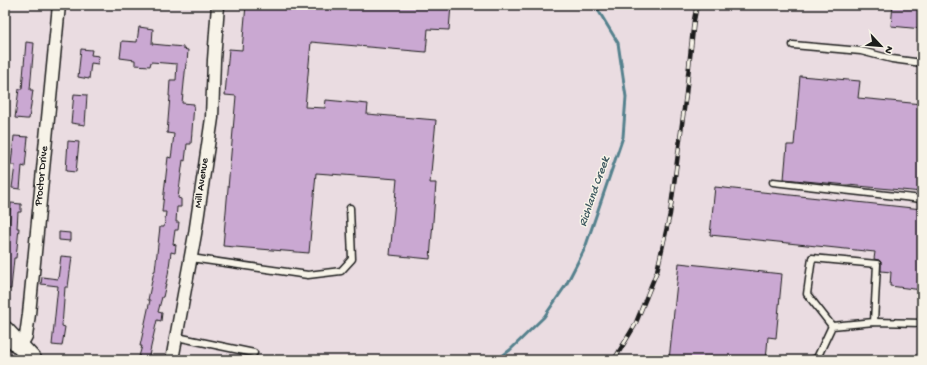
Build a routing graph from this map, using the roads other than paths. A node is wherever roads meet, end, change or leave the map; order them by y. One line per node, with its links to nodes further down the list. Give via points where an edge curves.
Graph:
1 (59, 5): 14 (street, Proctor Drive, via 29,314 26,336)
2 (218, 5): 8 (street, Mill Avenue, via 212,118)
3 (793, 45): 4 (lane, via 861,52)
4 (922, 63)
5 (773, 182): 6 (lane)
6 (922, 199)
7 (350, 208): 8 (lane, via 352,259 341,271 308,275)
8 (191, 258): 13 (street, Mill Avenue)
9 (874, 322): 10 (lane); 11 (lane); 11 (lane, via 877,264 812,258 807,294)
10 (922, 323)
11 (832, 326): 18 (lane, via 817,358)
12 (5, 330): 14 (street)
13 (177, 337): 15 (lane); 17 (street, Mill Avenue)
14 (20, 346): 16 (street)
15 (254, 353)
16 (33, 360)
17 (172, 360)
18 (812, 360)

